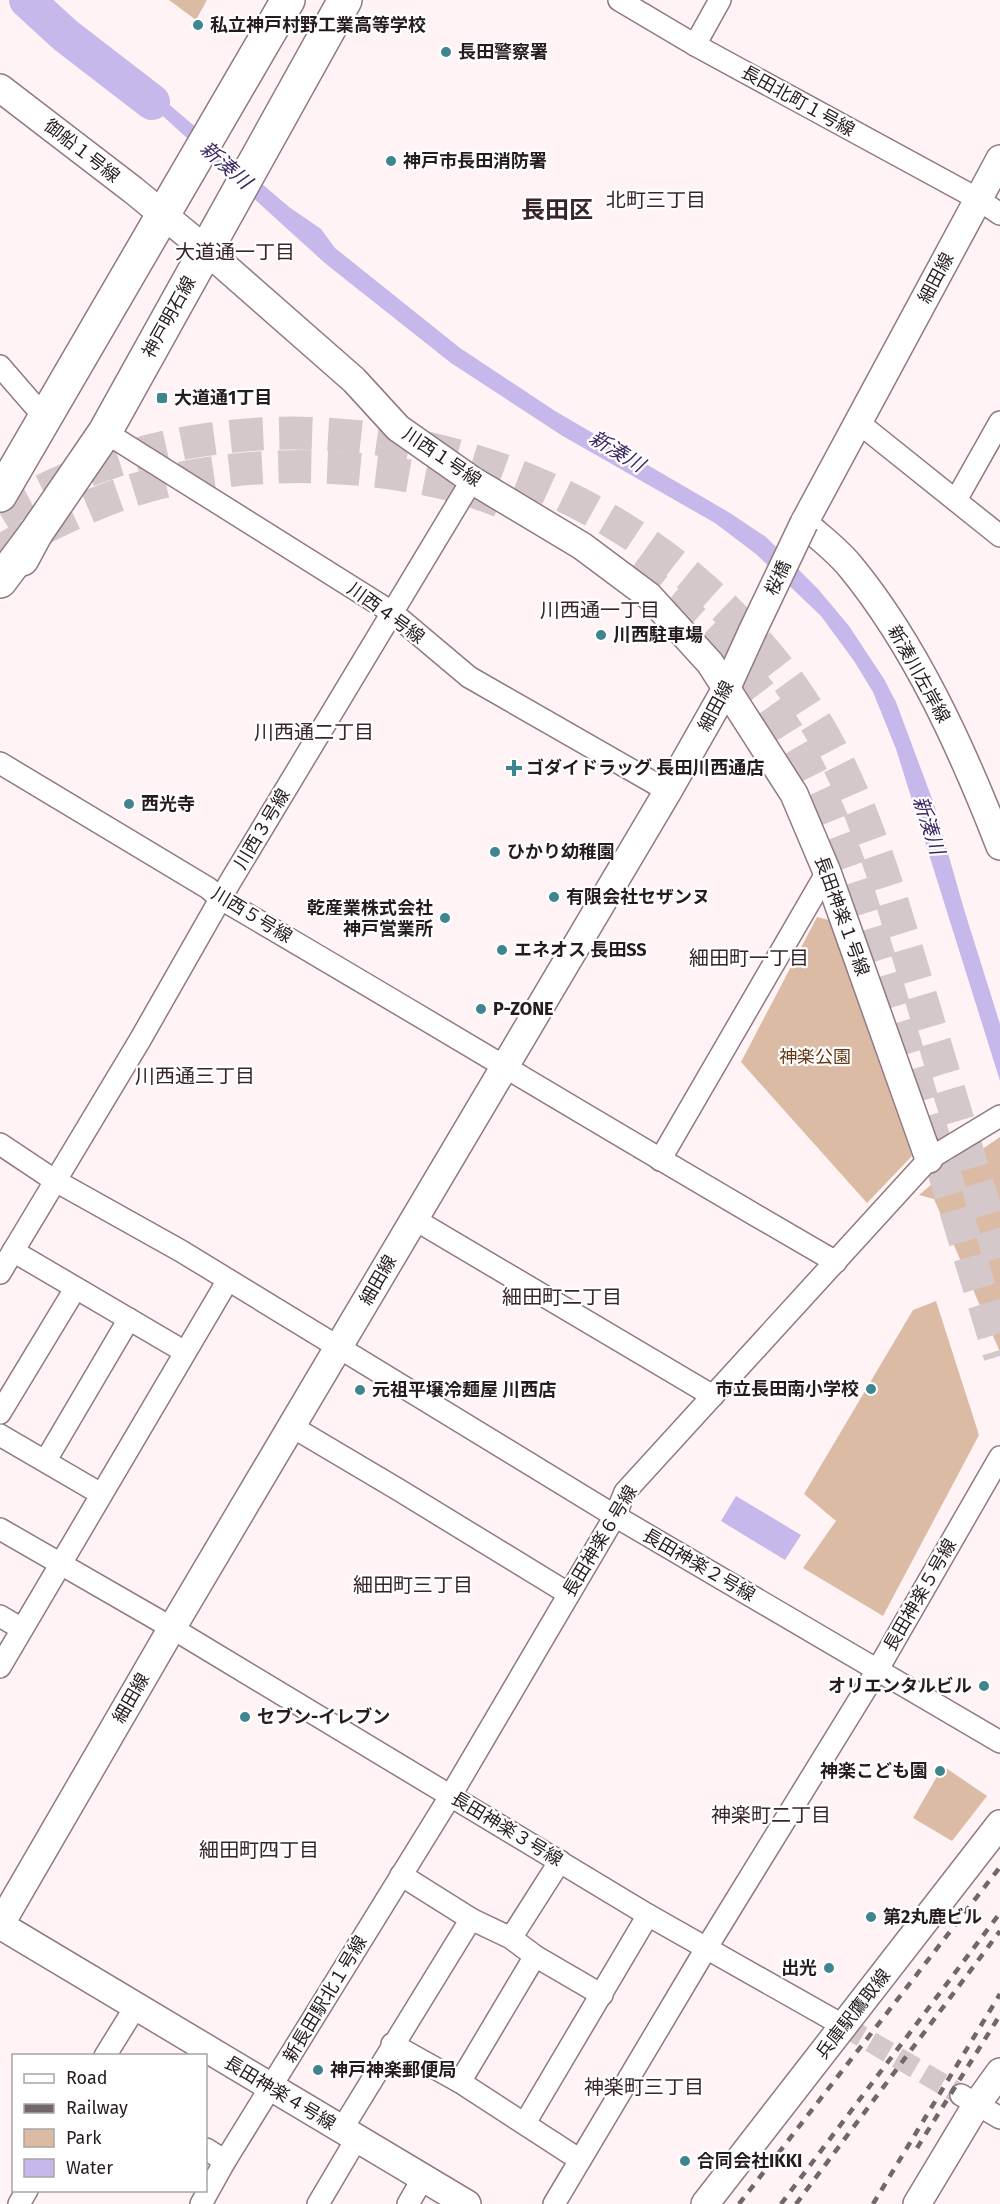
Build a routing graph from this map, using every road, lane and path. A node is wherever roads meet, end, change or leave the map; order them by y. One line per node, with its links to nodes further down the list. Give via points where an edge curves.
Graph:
1 (288, 0): 9 (main road)
2 (345, 0): 11 (main road, 神戸明石線)
3 (619, 0): 5 (street, 長田北町１号線)
4 (720, 0): 5 (street)
5 (695, 45): 8 (street, 長田北町１号線)
6 (0, 88): 9 (street, 御船１号線)
7 (1000, 159): 8 (street, 細田線)
8 (978, 199): 10 (street, 長田北町１号線); 14 (street, 細田線)
9 (170, 206): 11 (street, 川西１号線); 13 (main road)
10 (1000, 214)
11 (211, 240): 16 (main road, 神戸明石線); 18 (street, 川西１号線, via 398,428)
12 (0, 366): 13 (street)
13 (45, 418): 17 (main road)
14 (859, 423): 19 (street); 20 (street, 細田線)
15 (1000, 424): 19 (street)
16 (105, 432): 21 (main road, 神戸明石線); 25 (street, 川西４号線)
17 (4, 480)
18 (472, 480): 25 (street, 川西３号線); 27 (street, 川西１号線, via 582,546 649,596)
19 (956, 500): 22 (street)
20 (804, 523): 26 (street, 桜橋, bridge); 30 (street, 新湊川左岸線, via 849,564 927,683 957,742)
21 (36, 533): 23 (main road); 24 (main road, 神戸明石線)
22 (1000, 536)
23 (0, 581)
24 (0, 597)
25 (393, 613): 29 (street, 川西４号線, via 469,676); 32 (street, 川西３号線)
26 (752, 632): 27 (street, 細田線)
27 (727, 687): 29 (street, 細田線); 31 (street, 長田神楽１号線, via 794,794)
28 (0, 763): 32 (street, 川西５号線)
29 (668, 791): 33 (street, 細田線)
30 (1000, 846)
31 (827, 872): 36 (street, 長田神楽１号線); 37 (street)
32 (221, 899): 33 (street, 川西５号線); 38 (street, 川西３号線)
33 (504, 1066): 37 (street, 川西５号線); 39 (street, 細田線)
34 (997, 1117): 36 (street, 長田神楽６号線)
35 (0, 1144): 38 (street, 長田神楽２号線)
36 (929, 1159): 41 (street, 長田神楽６号線)
37 (660, 1160): 41 (street, 川西５号線)
38 (54, 1180): 40 (street, 川西３号線); 42 (street, 長田神楽２号線)
39 (414, 1220): 45 (street, 細田線); 47 (street)
40 (5, 1260): 43 (street)
41 (836, 1262): 47 (street, 長田神楽６号線)
42 (228, 1280): 45 (street, 長田神楽２号線); 46 (street)
43 (75, 1289): 44 (street); 48 (street)
44 (129, 1319): 46 (street); 52 (street)
45 (338, 1347): 49 (street, 細田線); 54 (street, 長田神楽２号線)
46 (185, 1352): 53 (street)
47 (713, 1396): 54 (street, 長田神楽６号線, via 626,1492)
48 (0, 1413)
49 (291, 1426): 57 (street); 59 (street, 細田線)
50 (0, 1435): 52 (street)
51 (1000, 1456): 62 (street, 長田神楽５号線)
52 (46, 1460): 53 (street)
53 (101, 1494): 56 (street)
54 (615, 1516): 57 (street, 長田神楽６号線); 62 (street, 長田神楽２号線)
55 (0, 1529): 56 (street, 長田神楽３号線)
56 (60, 1565): 59 (street, 長田神楽３号線); 60 (street)
57 (569, 1594): 64 (street, 長田神楽６号線)
58 (0, 1616): 60 (street)
59 (172, 1628): 64 (street, 長田神楽３号線); 70 (street, 細田線)
60 (22, 1629): 61 (street)
61 (0, 1667)
62 (878, 1669): 63 (street, 長田神楽２号線); 72 (street, 長田神楽５号線)
63 (1000, 1742)
64 (451, 1795): 66 (street, 長田神楽３号線); 67 (street, 新長田駅北１号線)
65 (1000, 1824): 76 (street, 兵庫駅鷹取線)
66 (560, 1861): 68 (street, 長田神楽３号線); 71 (street)
67 (400, 1875): 69 (street); 81 (street, 新長田駅北１号線)
68 (648, 1915): 72 (street, 長田神楽３号線); 74 (street)
69 (471, 1918): 71 (street); 77 (street)
70 (0, 1925): 75 (street, 長田神楽４号線)
71 (511, 1938): 73 (street)
72 (707, 1947): 76 (street, 長田神楽３号線); 87 (street, 長田神楽５号線)
73 (536, 1956): 74 (street); 80 (street)
74 (602, 1995): 84 (street)
75 (136, 2006): 78 (street); 81 (street, 長田神楽４号線)
76 (844, 2026): 95 (street, 兵庫駅鷹取線)
77 (392, 2044): 80 (street); 85 (street)
78 (106, 2054)
79 (1000, 2072): 82 (street)
80 (460, 2082): 84 (street)
81 (270, 2088): 85 (street, 長田神楽４号線); 88 (street, 新長田駅北１号線)
82 (969, 2100): 83 (street); 96 (street)
83 (1000, 2118)
84 (525, 2122): 87 (street)
85 (349, 2134): 89 (street, 長田神楽４号線); 91 (street)
86 (207, 2150): 88 (street)
87 (580, 2160): 94 (street, 長田神楽５号線)
88 (225, 2161): 90 (street, 新長田駅北１号線)
89 (423, 2178): 92 (street); 93 (street, 長田神楽４号線)
90 (201, 2204)
91 (318, 2204)
92 (408, 2204)
93 (467, 2204)
94 (554, 2204)
95 (705, 2204)
96 (917, 2204)

